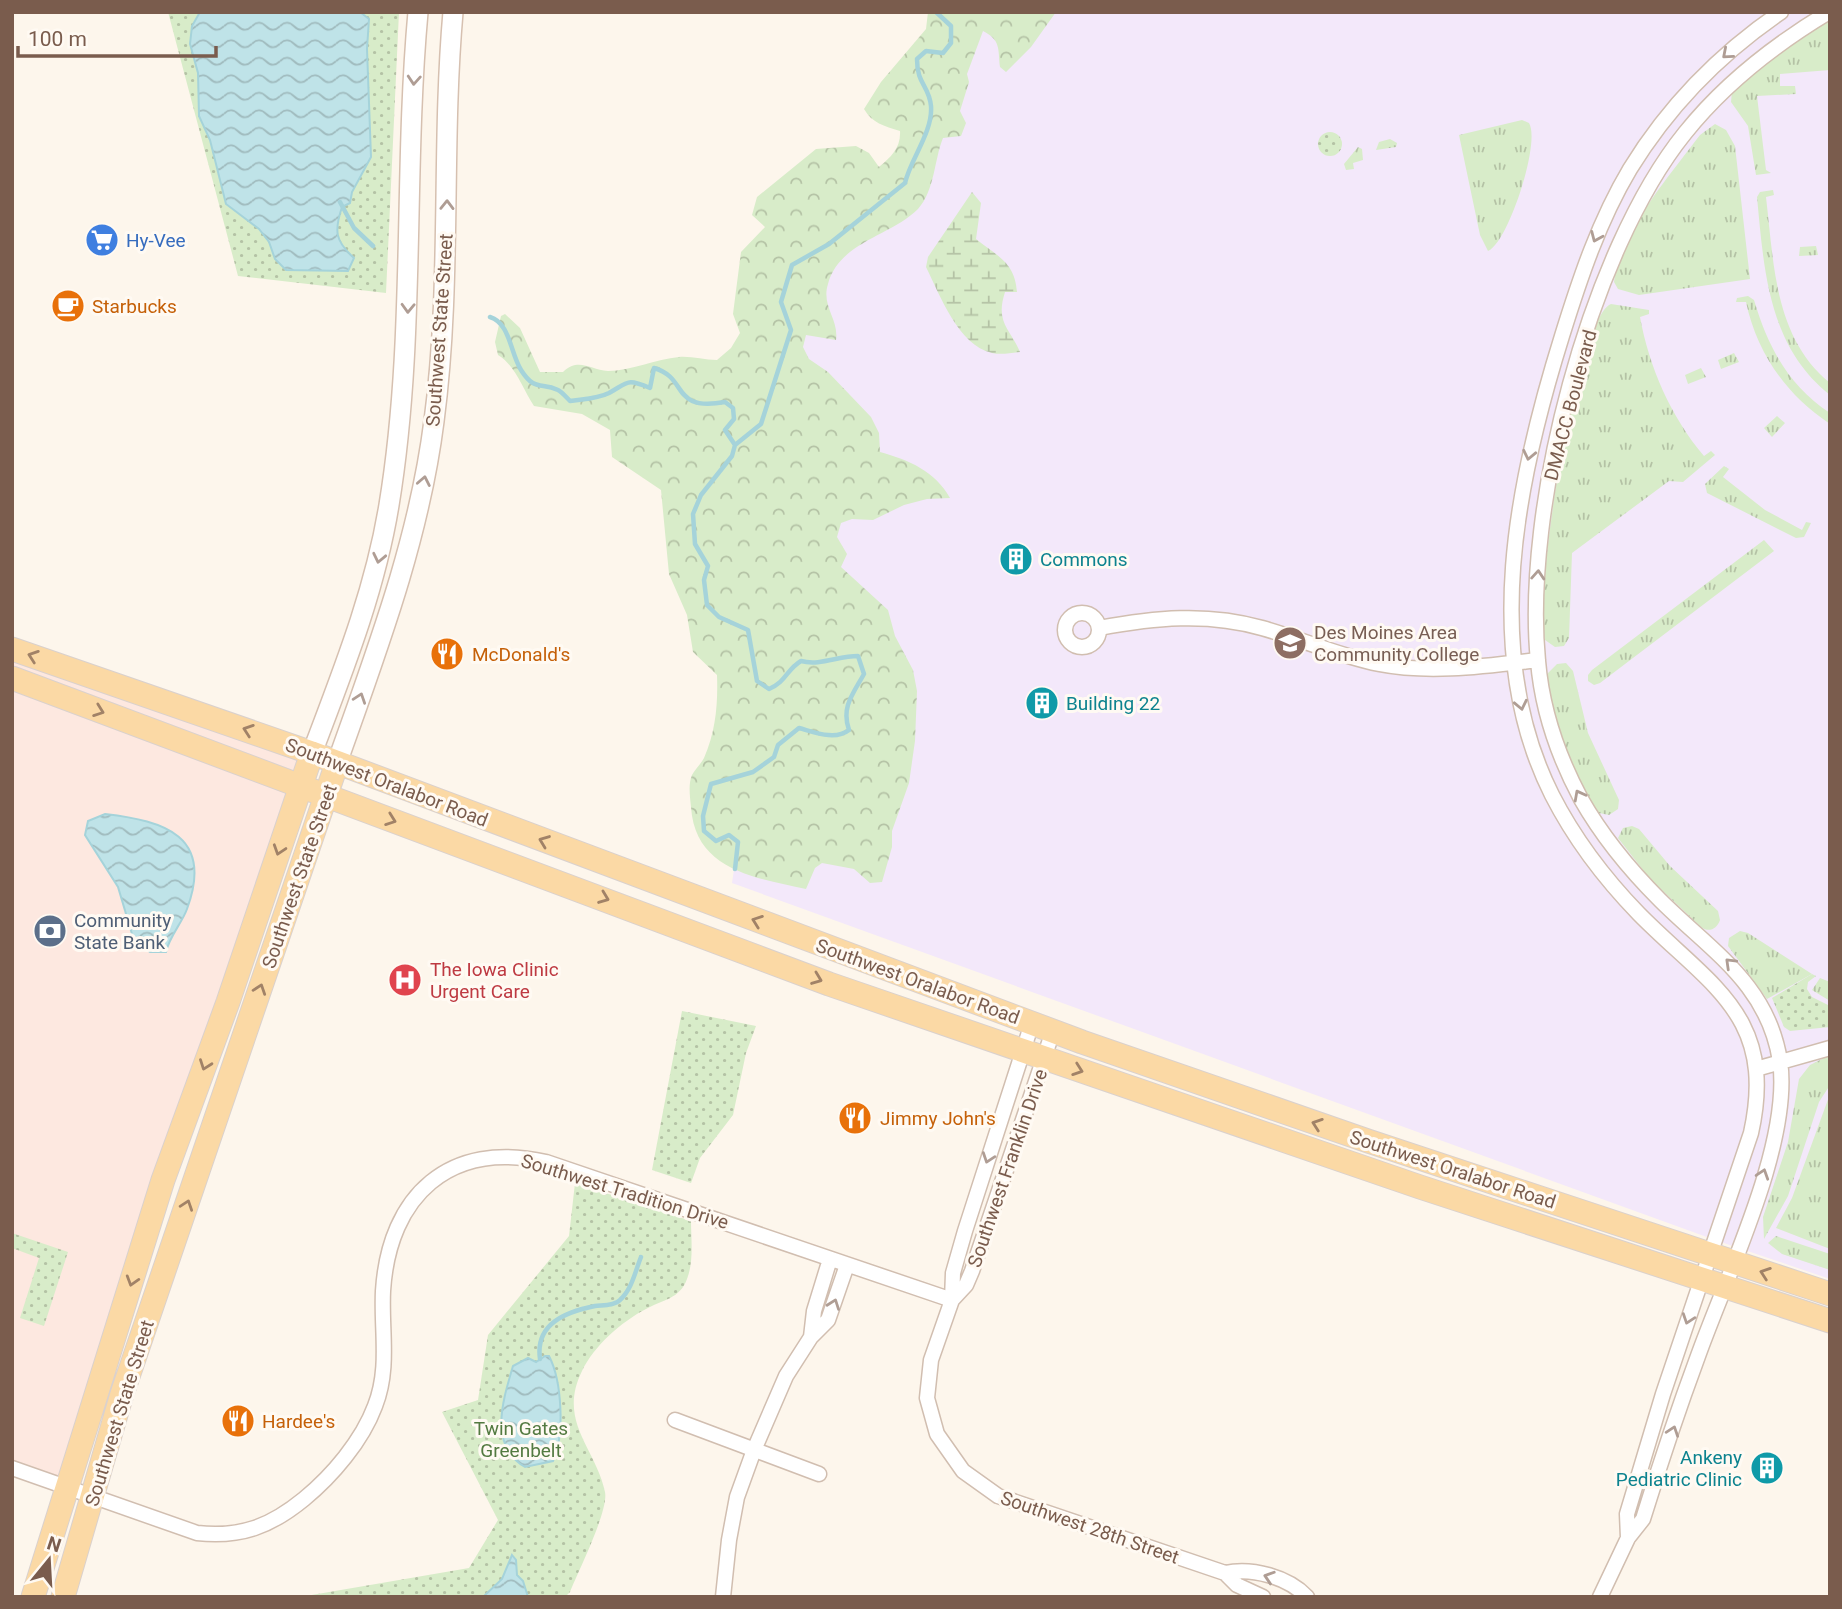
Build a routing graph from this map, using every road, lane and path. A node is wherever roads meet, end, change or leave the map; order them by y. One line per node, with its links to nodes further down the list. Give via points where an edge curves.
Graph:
1 (418, 12): 10 (main road, Southwest State Street, one-way to 10, via 408,318 394,473 372,586)
2 (453, 12): 11 (main road, Southwest State Street, one-way to 2, via 412,541 429,453 444,313)
3 (1781, 12): 8 (street, DMACC Boulevard, one-way to 8, via 1714,66 1675,107 1630,169 1592,245 1545,390 1524,479 1514,576)
4 (1829, 12): 7 (street, DMACC Boulevard, one-way to 4, via 1538,570 1553,462 1567,401 1621,239 1656,173 1712,102 1745,69)
5 (1099, 628): 8 (street, via 1198,617 1261,627 1380,664 1420,668)
6 (12, 649): 10 (main road, Southwest Oralabor Road, one-way to 6)
7 (1538, 660): 8 (street); 19 (street, DMACC Boulevard, one-way to 7, via 1761,1006 1739,973 1641,880 1583,801 1552,730)
8 (1514, 663): 20 (street, DMACC Boulevard, one-way to 20, via 1530,742 1568,825 1623,897 1709,977 1733,1006)
9 (12, 678): 12 (main road, Southwest Oralabor Road, one-way to 12)
10 (312, 753): 11 (main road, Southwest Oralabor Road); 12 (main road, Southwest State Street)
11 (337, 763): 13 (main road, Southwest State Street); 14 (main road, Southwest Oralabor Road, one-way to 11)
12 (301, 786): 13 (main road, Southwest Oralabor Road); 36 (main road, Southwest State Street, one-way to 36, via 163,1180)
13 (327, 796): 17 (main road, Southwest Oralabor Road, one-way to 17, via 829,984); 36 (main road, Southwest State Street, one-way to 13, via 122,1394)
14 (1032, 1023): 15 (main road, Southwest Oralabor Road); 17 (street, Southwest Franklin Drive)
15 (1054, 1031): 18 (street, Southwest Franklin Drive); 21 (main road, Southwest Oralabor Road, one-way to 15, via 1315,1124)
16 (1830, 1048): 19 (street)
17 (1023, 1051): 18 (main road, Southwest Oralabor Road); 28 (street, Southwest Franklin Drive, one-way to 28, via 953,1273)
18 (1045, 1059): 25 (main road, Southwest Oralabor Road, one-way to 25); 28 (street, Southwest Franklin Drive, via 972,1271)
19 (1780, 1063): 20 (street); 23 (street, DMACC Boulevard, one-way to 19, via 1777,1128 1782,1098)
20 (1756, 1069): 21 (street, DMACC Boulevard, via 1757,1106 1751,1133)
21 (1710, 1254): 23 (main road, Southwest Oralabor Road); 25 (street, DMACC Boulevard)
22 (830, 1259): 24 (street, Southwest Tradition Drive); 30 (street); 36 (street, Southwest Tradition Drive, via 546,1162 495,1156 454,1165 427,1184 403,1211 387,1255 386,1344 375,1406 360,1435 314,1492 281,1519 223,1536 198,1533)
23 (1734, 1262): 26 (street, DMACC Boulevard); 27 (main road, Southwest Oralabor Road, one-way to 23)
24 (847, 1265): 28 (street, Southwest Tradition Drive); 30 (street, one-way to 24, via 828,1320)
25 (1702, 1279): 26 (main road, Southwest Oralabor Road); 37 (street, DMACC Boulevard, one-way to 37, via 1626,1514)
26 (1725, 1286): 29 (main road, Southwest Oralabor Road); 37 (street, DMACC Boulevard, one-way to 26, via 1643,1519)
27 (1830, 1294)
28 (952, 1300): 32 (street, Southwest Franklin Drive, via 928,1380 927,1398)
29 (1830, 1321)
30 (811, 1337): 33 (street, via 786,1376)
31 (675, 1420): 33 (street)
32 (937, 1434): 38 (street, Southwest 28th Street, via 963,1471 998,1496)
33 (754, 1450): 35 (street); 41 (street, via 737,1497)
34 (12, 1468): 36 (street, Southwest Tradition Drive)
35 (819, 1474)
36 (80, 1491): 39 (main road, Southwest State Street); 40 (main road, Southwest State Street)
37 (1628, 1538): 44 (street, DMACC Boulevard)
38 (1225, 1573): 42 (street, Southwest 28th Street, via 1237,1586); 43 (street, Southwest 28th Street, one-way to 38, via 1292,1584 1257,1573)
39 (33, 1597)
40 (63, 1597)
41 (723, 1597)
42 (1264, 1597)
43 (1307, 1597)
44 (1600, 1597)

